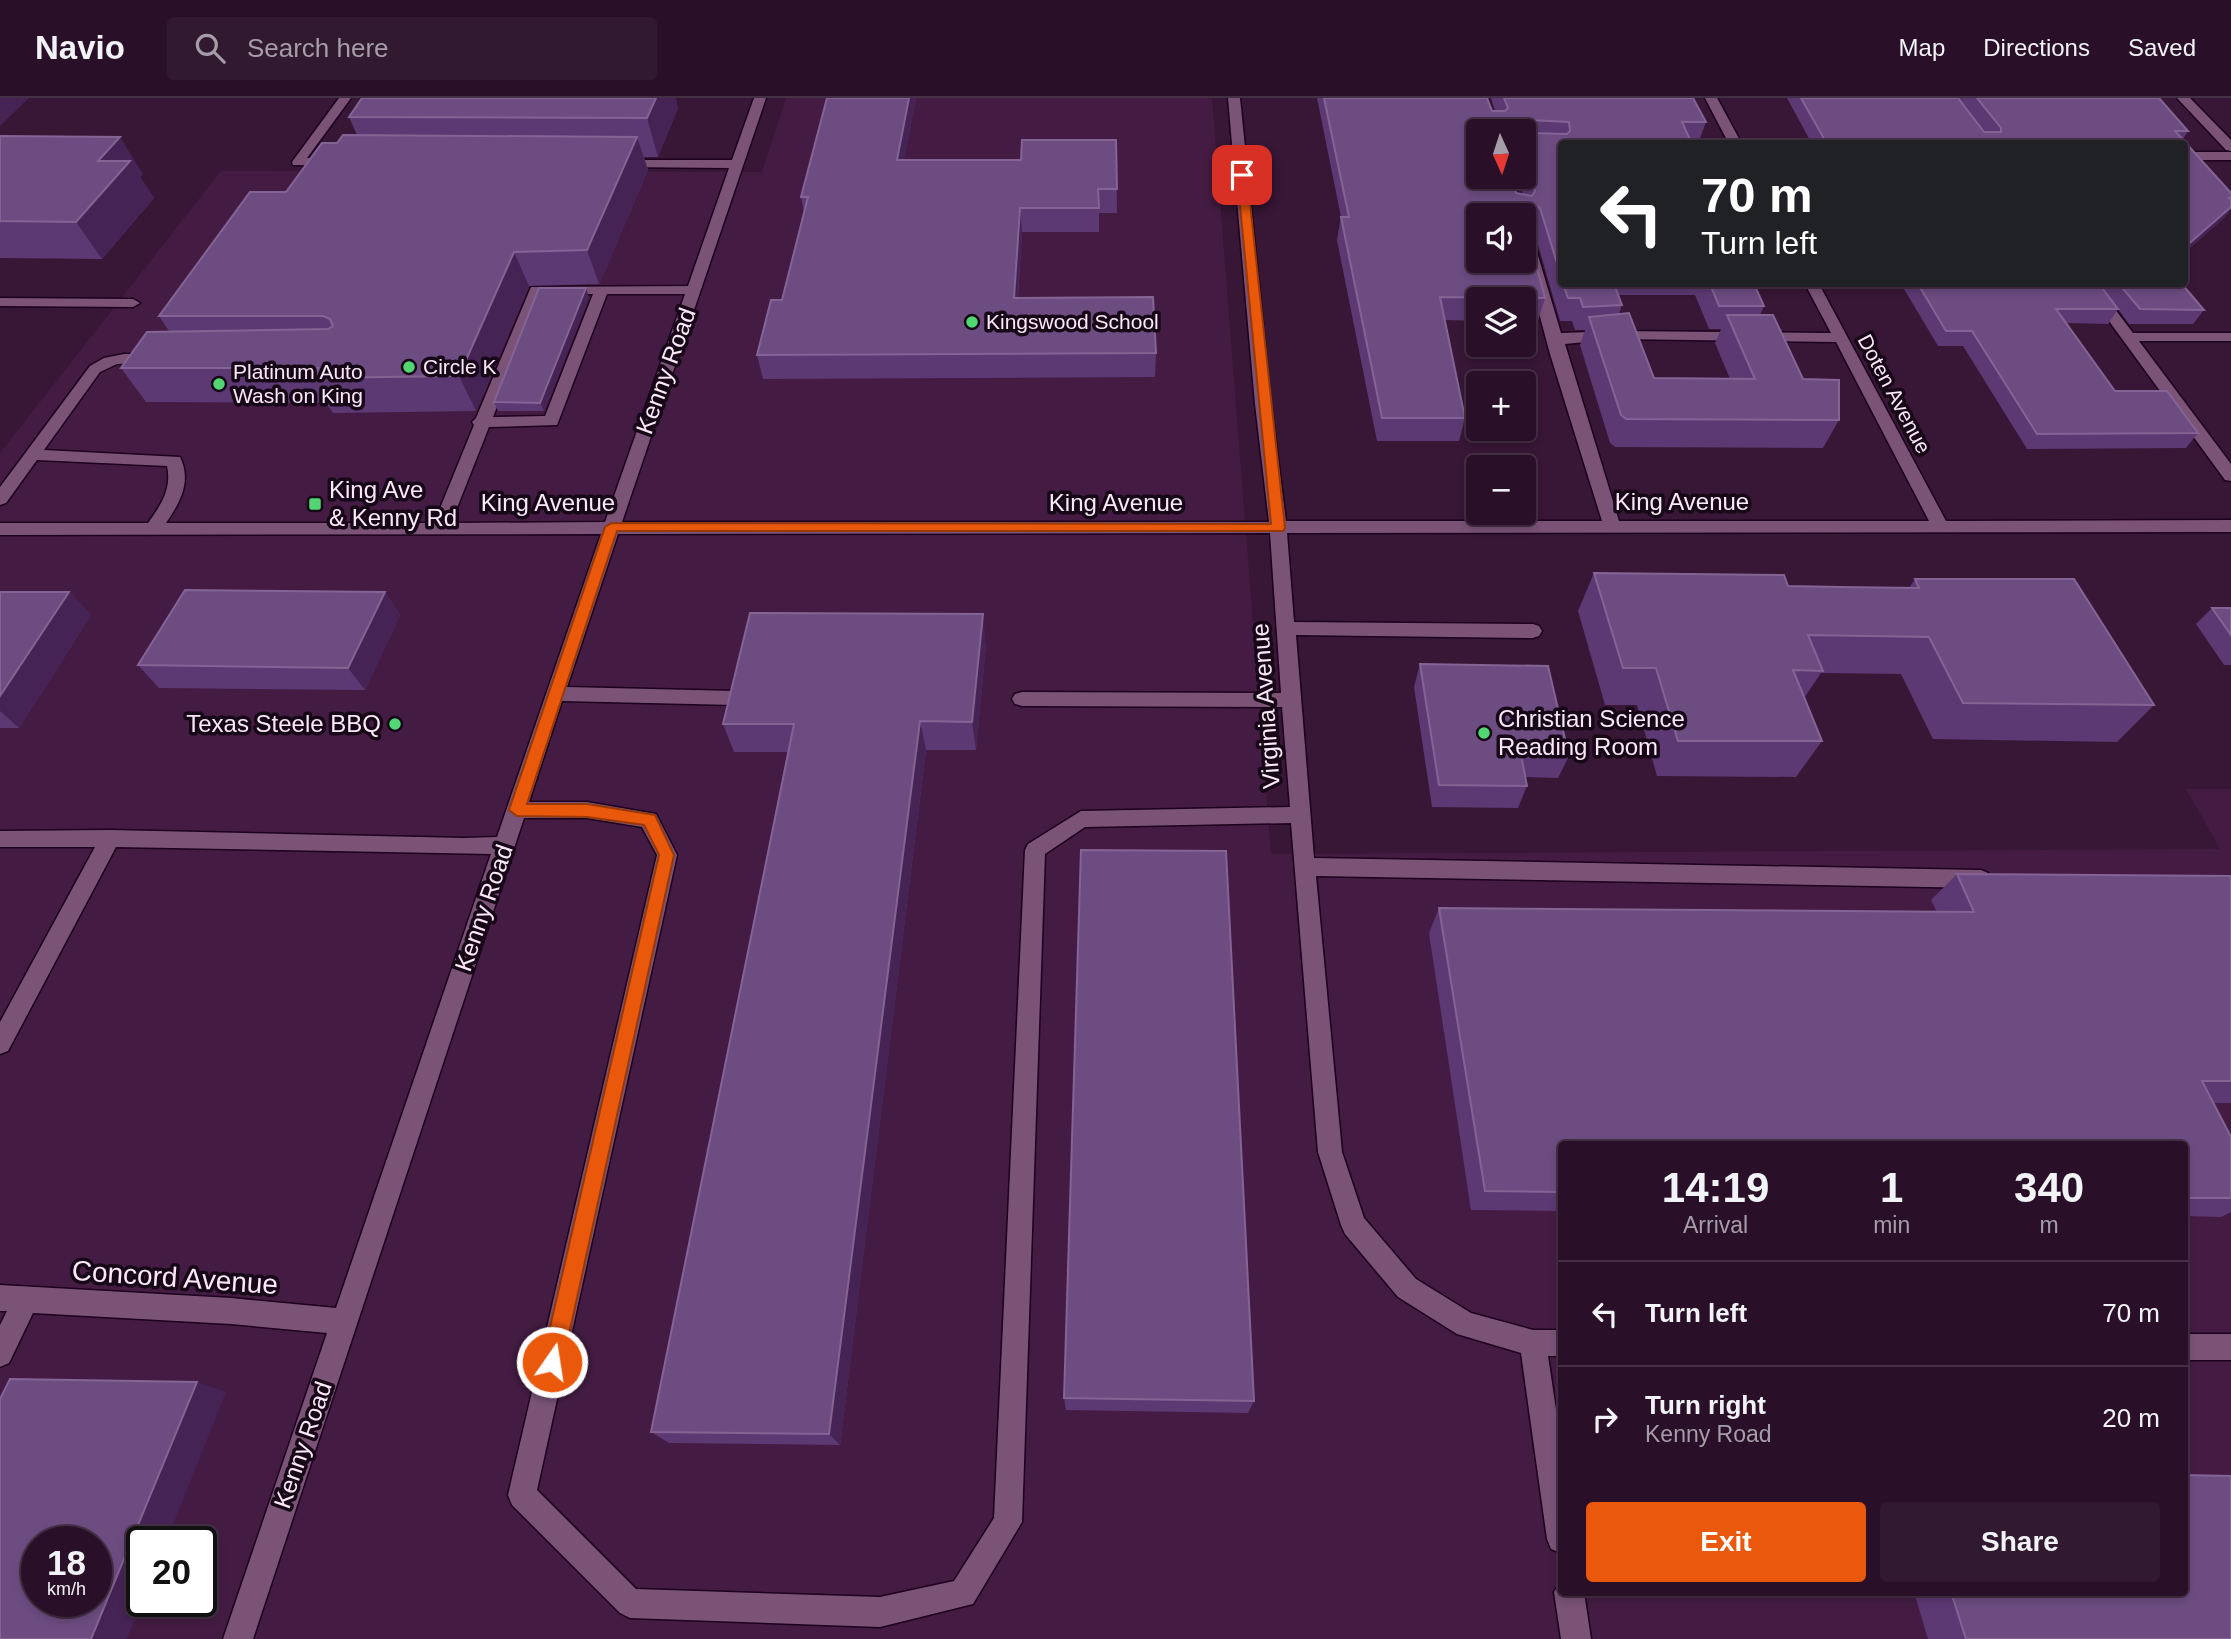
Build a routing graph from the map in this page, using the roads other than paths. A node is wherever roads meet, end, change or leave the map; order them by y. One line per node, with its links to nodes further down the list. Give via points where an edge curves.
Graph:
1 (345, 98): 10 (street, via 298,162)
2 (760, 98): 12 (street, Kenny Road)
3 (1234, 98): 35 (street, Virginia Avenue)
4 (1711, 98): 6 (street)
5 (2183, 98): 7 (street)
6 (1734, 140)
7 (2231, 147)
8 (2188, 156): 9 (street)
9 (2231, 156)
10 (353, 162)
11 (600, 163): 12 (street)
12 (738, 164): 17 (street, Kenny Road)
13 (1536, 273): 23 (street)
14 (1814, 287): 22 (street, Doten Avenue)
15 (2091, 287): 20 (street)
16 (602, 289): 17 (street); 25 (street, via 536,290); 25 (street, via 551,421)
17 (695, 289): 31 (street, Kenny Road)
18 (0, 302): 19 (street)
19 (133, 303)
20 (2129, 337): 21 (street); 27 (street)
21 (2231, 337)
22 (1840, 338): 23 (street, via 1580,335 1560,338); 29 (street, Doten Avenue)
23 (1557, 344): 32 (street)
24 (170, 359): 26 (street, via 105,361)
25 (480, 422): 34 (street)
26 (33, 455): 28 (street); 33 (street, via 174,461 178,478 173,500)
27 (2231, 476)
28 (0, 499)
29 (1940, 525): 30 (street, King Avenue); 32 (street, King Avenue)
30 (2231, 526)
31 (612, 527): 34 (street, King Avenue); 35 (street, King Avenue); 39 (street, Kenny Road)
32 (1612, 527): 35 (street, King Avenue)
33 (153, 528): 34 (street, King Avenue); 36 (street, King Avenue)
34 (439, 528)
35 (1278, 528): 37 (street, Virginia Avenue)
36 (0, 529)
37 (1286, 628): 38 (street); 42 (street, Virginia Avenue)
38 (1533, 631)
39 (555, 694): 40 (street); 43 (street, Kenny Road)
40 (735, 698)
41 (1022, 699): 42 (street)
42 (1291, 701): 44 (street, Virginia Avenue)
43 (517, 810): 44 (street, via 587,810 649,820 667,855 522,1495 630,1603 880,1612 963,1594 1008,1522 1035,850 1081,818); 47 (street, Kenny Road)
44 (1300, 815): 48 (street, Virginia Avenue)
45 (110, 838): 46 (street); 47 (street); 50 (street)
46 (0, 839)
47 (505, 845): 53 (street, Kenny Road)
48 (1304, 867): 49 (street); 54 (street, Virginia Avenue, via 1330,1152 1354,1225 1406,1288 1466,1325)
49 (1996, 879)
50 (0, 1044)
51 (0, 1298): 52 (street, Concord Avenue)
52 (27, 1298): 53 (street, Concord Avenue); 58 (street)
53 (345, 1322): 61 (street, Kenny Road)
54 (1532, 1343): 55 (street, Virginia Avenue); 59 (street)
55 (1558, 1343)
56 (2188, 1347): 57 (street)
57 (2231, 1347)
58 (0, 1354)
59 (1558, 1519)
60 (1570, 1596): 62 (street)
61 (239, 1639)
62 (1576, 1639)

